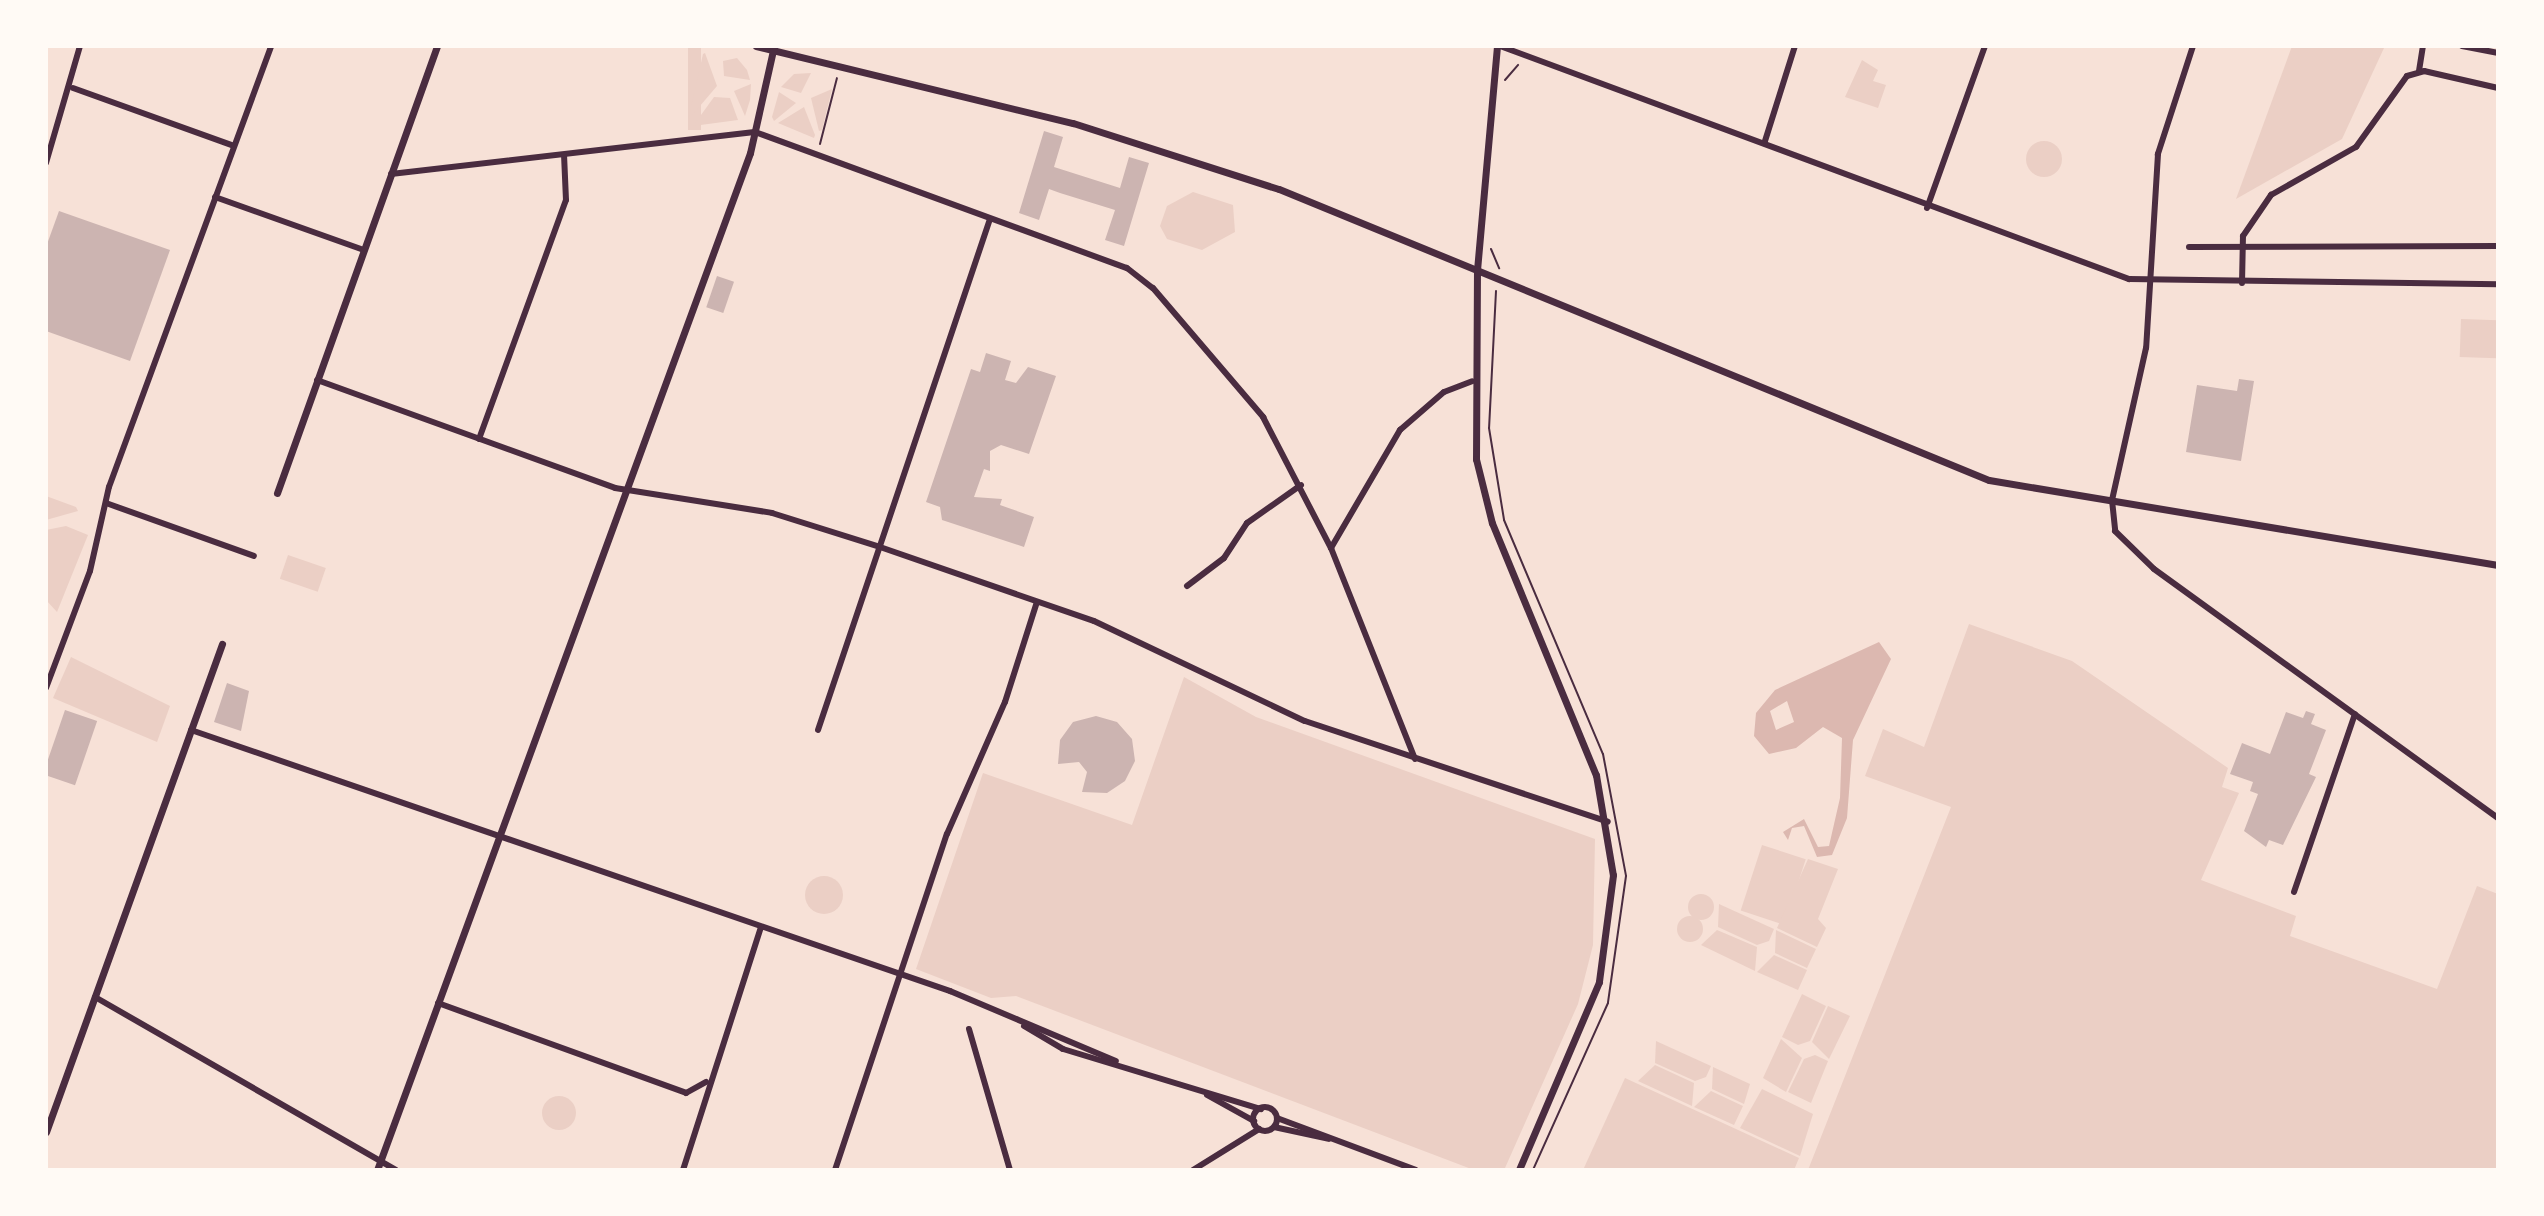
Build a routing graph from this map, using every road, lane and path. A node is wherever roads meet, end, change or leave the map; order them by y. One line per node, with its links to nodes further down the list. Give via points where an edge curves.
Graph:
1 (80, 46): 18 (street)
2 (271, 46): 23 (street)
3 (437, 46): 26 (street)
4 (756, 46): 11 (street)
5 (1498, 46): 13 (street); 35 (street)
6 (1795, 46): 21 (street)
7 (1985, 46): 28 (street)
8 (2193, 46): 37 (street, via 2159,150)
9 (2423, 46): 15 (street)
10 (2462, 46): 12 (street)
11 (773, 48): 20 (street); 35 (street, via 1124,138 1279,189)
12 (2488, 49): 14 (street)
13 (1524, 52): 17 (path); 21 (street)
14 (2498, 53)
15 (2419, 71): 19 (street); 33 (street, via 2407,76 2356,147 2274,191 2244,232)
16 (838, 76): 22 (path)
17 (1504, 86)
18 (73, 88): 23 (street); 25 (street)
19 (2498, 88)
20 (755, 132): 24 (street); 29 (street); 44 (street)
21 (1765, 141): 28 (street)
22 (820, 144)
23 (234, 146): 27 (street)
24 (564, 155): 26 (street); 42 (street, via 564,208)
25 (46, 163)
26 (391, 174): 34 (street)
27 (215, 197): 34 (street); 47 (street)
28 (1927, 208): 37 (street)
29 (990, 219): 43 (street, via 1142,277 1253,402); 48 (street)
30 (1489, 240): 36 (path)
31 (2498, 246): 33 (street)
32 (2189, 247): 33 (street)
33 (2243, 248): 38 (street)
34 (364, 250): 40 (street)
35 (1477, 269): 36 (street); 41 (street)
36 (1498, 277): 46 (street, via 1968,473); 63 (path, via 1489,375 1492,463 1504,520 1603,754)
37 (2150, 282): 38 (street); 46 (street, via 2142,375)
38 (2242, 283): 39 (street)
39 (2498, 284)
40 (317, 380): 42 (street); 45 (street)
41 (1472, 381): 49 (street, via 1444,392 1400,430); 61 (street, via 1486,505 1580,732)
42 (479, 439): 44 (street)
43 (1301, 485): 49 (street); 52 (street, via 1247,523 1224,558)
44 (627, 488): 48 (street, via 772,513); 62 (street)
45 (277, 493)
46 (2112, 500): 51 (street); 56 (street, via 2115,531 2146,562)
47 (106, 503): 50 (street); 55 (street, via 90,571)
48 (880, 547): 53 (street); 58 (street)
49 (1331, 548): 59 (street)
50 (254, 556)
51 (2498, 565)
52 (1187, 586)
53 (1037, 602): 59 (street, via 1280,711); 66 (street, via 1005,702 966,781)
54 (222, 644): 57 (street)
55 (46, 688)
56 (2355, 714): 60 (street); 64 (street)
57 (191, 730): 62 (street); 67 (street)
58 (818, 730)
59 (1416, 760): 61 (street)
60 (2498, 818)
61 (1608, 822): 87 (street, via 1613,894 1599,982)
62 (500, 837): 65 (street); 68 (street)
63 (1626, 876)
64 (2294, 892)
65 (761, 927): 66 (street); 70 (street)
66 (900, 976): 71 (street); 83 (street)
67 (95, 997): 78 (street); 80 (street)
68 (438, 1003): 70 (street, via 686,1093); 80 (street)
69 (969, 1029): 84 (street)
70 (706, 1082): 82 (street)
71 (1200, 1090): 73 (street); 75 (street)
72 (1567, 1094): 88 (path)
73 (1261, 1109): 74 (street); 75 (street)
74 (1277, 1118): 76 (street); 79 (street)
75 (1254, 1121): 77 (street)
76 (1274, 1127): 77 (street); 79 (street)
77 (1259, 1129): 85 (street)
78 (46, 1132)
79 (1332, 1139): 86 (street)
80 (379, 1166): 81 (street)
81 (396, 1170)
82 (683, 1170)
83 (835, 1170)
84 (1010, 1170)
85 (1193, 1170)
86 (1416, 1170)
87 (1519, 1170)
88 (1533, 1170)

